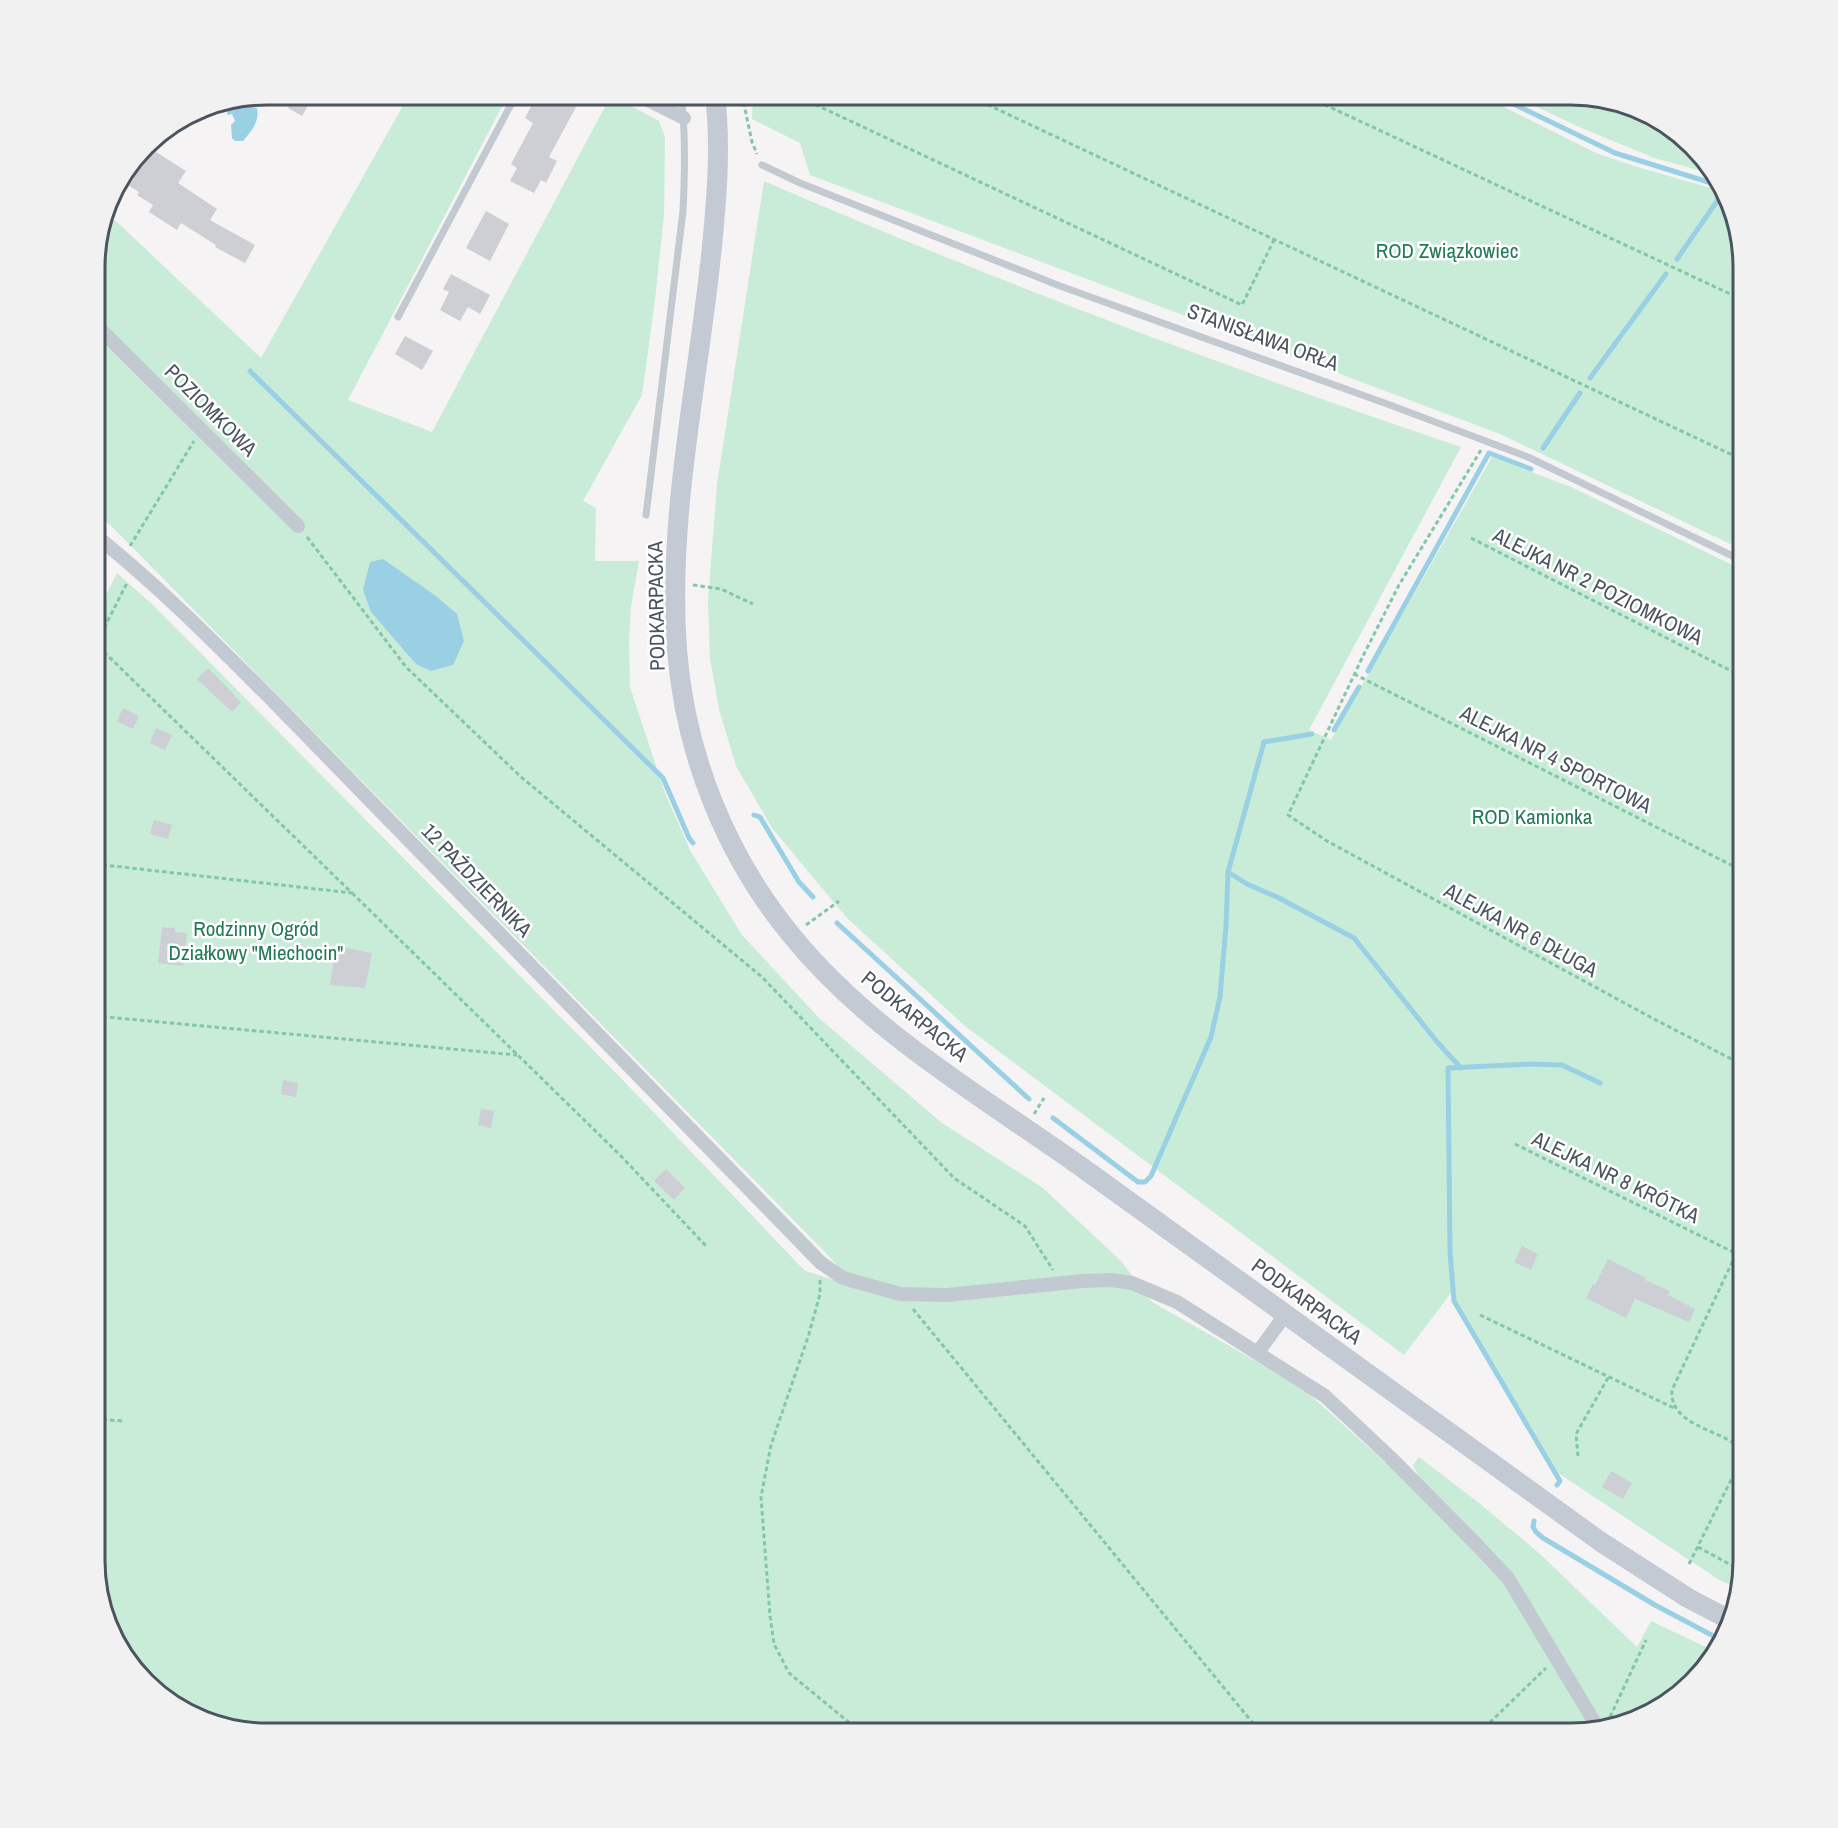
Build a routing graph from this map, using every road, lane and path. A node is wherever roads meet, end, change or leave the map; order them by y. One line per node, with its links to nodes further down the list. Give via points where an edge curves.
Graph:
1 (510, 105): 13 (lane)
2 (658, 105): 9 (street)
3 (682, 105): 9 (lane)
4 (716, 105): 25 (main road, PODKARPACKA, via 717,187 678,532)
5 (744, 105): 10 (path, via 752,142)
6 (816, 105): 11 (path, via 1242,305)
7 (988, 105): 11 (path)
8 (1325, 105): 12 (path)
9 (684, 118): 18 (lane, via 683,211)
10 (762, 165): 16 (lane, STANISŁAWA ORŁA, via 1060,286)
11 (1274, 240): 17 (path)
12 (1733, 295)
13 (398, 317)
14 (105, 334): 15 (street, POZIOMKOWA)
15 (201, 429): 19 (street, POZIOMKOWA); 23 (path)
16 (1486, 440): 22 (lane, STANISŁAWA ORŁA); 30 (path, via 1399,585)
17 (1733, 455)
18 (646, 515)
19 (298, 526): 44 (path, via 406,667 521,777 762,977 954,1178 1025,1226)
20 (1471, 538): 29 (path, ALEJKA NR 2 POZIOMKOWA)
21 (105, 543): 23 (street, 12 PAŹDZIERNIKA)
22 (1733, 556)
23 (123, 557): 24 (street, 12 PAŹDZIERNIKA)
24 (136, 569): 27 (path); 43 (street, 12 PAŹDZIERNIKA, via 275,703)
25 (676, 586): 26 (path, via 721,589); 35 (main road, PODKARPACKA, via 677,651 683,696 706,785 739,858)
26 (753, 604)
27 (105, 627)
28 (105, 653): 33 (path)
29 (1733, 672)
30 (1354, 674): 32 (path, ALEJKA NR 4 SPORTOWA); 38 (path, ALEJKA NR 6 DŁUGA, via 1288,814 1327,842)
31 (105, 865): 33 (path)
32 (1733, 866)
33 (351, 893): 37 (path)
34 (839, 901): 35 (path)
35 (792, 936): 46 (main road, PODKARPACKA, via 839,986 911,1048)
36 (105, 1017): 37 (path)
37 (518, 1055): 40 (path)
38 (1733, 1060)
39 (1515, 1144): 41 (path, ALEJKA NR 8 KRÓTKA)
40 (707, 1247)
41 (1733, 1253)
42 (1733, 1260): 50 (path, via 1672,1390)
43 (821, 1263): 45 (street, 12 PAŹDZIERNIKA, via 843,1278); 64 (path, via 820,1294 771,1444 761,1497 774,1644 789,1673)
44 (1061, 1283): 45 (street, 12 PAŹDZIERNIKA, via 947,1295); 48 (street, 12 PAŹDZIERNIKA, via 1132,1283 1177,1302)
45 (900, 1294): 65 (path)
46 (1285, 1315): 48 (street); 59 (main road, PODKARPACKA, via 1610,1548)
47 (1480, 1315): 49 (path)
48 (1258, 1352): 61 (street, 12 PAŹDZIERNIKA, via 1325,1396 1476,1544 1508,1578)
49 (1609, 1376): 50 (path); 54 (path, via 1576,1434)
50 (1676, 1409): 53 (path, via 1684,1418)
51 (105, 1420): 52 (path)
52 (123, 1421)
53 (1733, 1443)
54 (1578, 1456)
55 (1733, 1479): 56 (path)
56 (1698, 1547): 57 (path); 58 (path)
57 (1689, 1564)
58 (1733, 1566)
59 (1723, 1616)
60 (1646, 1640): 62 (path)
61 (1556, 1658): 63 (street, 12 PAŹDZIERNIKA); 66 (path)
62 (1609, 1718)
63 (1594, 1722)
64 (849, 1723)
65 (1252, 1723)
66 (1490, 1723)

